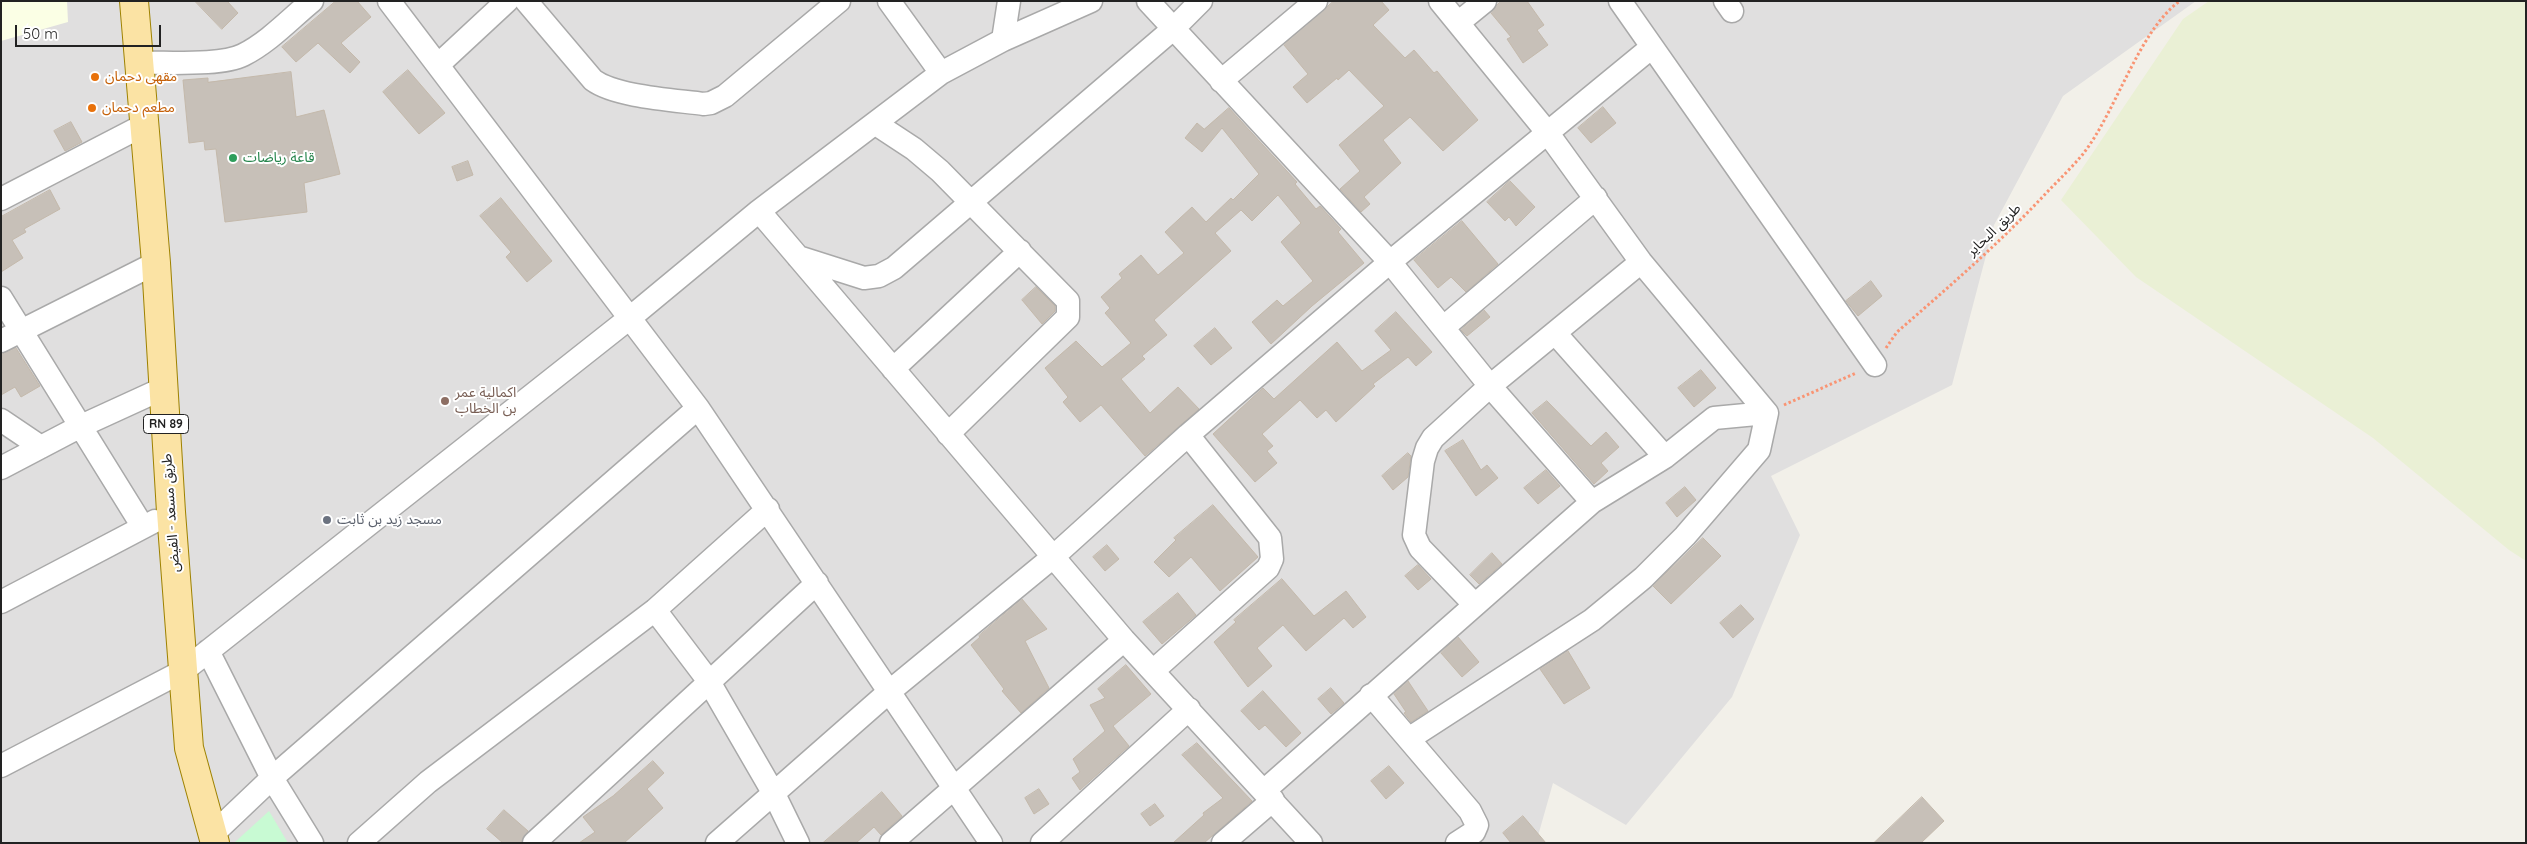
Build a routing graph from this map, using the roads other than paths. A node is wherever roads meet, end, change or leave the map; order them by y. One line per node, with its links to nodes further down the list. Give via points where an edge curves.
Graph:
1 (134, 1): 20 (main road, طريق مسعد - الفيض / RN 89)
2 (312, 1): 20 (street, via 269,38 242,56 224,60)
3 (389, 1): 21 (street)
4 (507, 1): 21 (street)
5 (526, 1): 6 (street, via 593,80 602,86 648,97 704,104 725,96)
6 (840, 1)
7 (889, 1): 22 (street)
8 (1009, 1): 18 (street)
9 (1091, 1): 18 (street)
10 (1148, 1): 17 (street)
11 (1201, 1): 17 (street)
12 (1316, 1): 23 (street)
13 (1440, 1): 16 (street)
14 (1485, 1): 16 (street)
15 (1620, 1): 19 (street)
16 (1458, 23): 26 (street)
17 (1173, 29): 23 (street); 29 (street)
18 (1003, 40): 22 (street)
19 (1652, 47): 26 (street); 41 (street)
20 (140, 63): 25 (main road, طريق مسعد - الفيض / RN 89)
21 (438, 65): 37 (street)
22 (941, 73): 24 (street)
23 (1221, 81): 33 (street)
24 (876, 124): 29 (street, via 914,150); 30 (street)
25 (144, 125): 27 (street); 35 (main road, طريق مسعد - الفيض / RN 89)
26 (1547, 132): 28 (street); 33 (street)
27 (1, 198)
28 (1596, 198): 34 (street); 38 (street)
29 (971, 202): 31 (street); 32 (street, via 894,268 879,276 864,278)
30 (759, 211): 32 (street); 37 (street)
31 (1020, 251): 42 (street); 49 (street, via 1068,301 1068,316)
32 (798, 257): 42 (street)
33 (1390, 262): 38 (street); 50 (street)
34 (1641, 262): 39 (street); 46 (street)
35 (156, 263): 40 (street); 44 (main road, طريق مسعد - الفيض / RN 89)
36 (1, 298): 40 (street)
37 (631, 317): 45 (street); 64 (street)
38 (1444, 327): 43 (street)
39 (1555, 333): 43 (street); 52 (street)
40 (11, 336): 48 (street)
41 (1874, 365)
42 (893, 369): 49 (street)
43 (1490, 386): 54 (street); 61 (street, via 1433,438 1427,448 1414,527 1420,548)
44 (164, 388): 48 (street); 56 (main road, طريق مسعد - الفيض / RN 89)
45 (698, 408): 55 (street); 73 (street)
46 (1767, 413): 52 (street, via 1714,418); 71 (street, via 1759,450 1685,536 1643,578 1592,620)
47 (1, 420): 51 (street)
48 (81, 426): 51 (street); 57 (street)
49 (948, 434): 58 (street)
50 (1188, 435): 58 (street); 66 (street, via 1270,538 1272,559 1268,568)
51 (41, 447): 53 (street)
52 (1665, 458): 54 (street)
53 (1, 468)
54 (1592, 502): 61 (street)
55 (768, 509): 59 (street); 62 (street)
56 (171, 512): 57 (street); 65 (main road, طريق مسعد - الفيض / RN 89)
57 (143, 528): 60 (street)
58 (1054, 557): 63 (street); 68 (street)
59 (817, 583): 67 (street); 68 (street)
60 (1, 602)
61 (1475, 605): 69 (street)
62 (655, 610): 67 (street); 79 (street, via 428,782)
63 (1124, 640): 66 (street); 74 (street)
64 (208, 651): 65 (street); 73 (street)
65 (182, 671): 72 (street); 77 (main road, طريق مسعد - الفيض / RN 89, via 189,748)
66 (1153, 671): 70 (street)
67 (708, 680): 75 (street); 80 (street)
68 (890, 691): 74 (street); 75 (street)
69 (1371, 695): 71 (street); 76 (street)
70 (1189, 709): 76 (street); 85 (street)
71 (1410, 738): 88 (street, via 1470,811 1477,825 1474,832)
72 (1, 766)
73 (272, 778): 77 (street); 78 (street)
74 (953, 788): 83 (street); 84 (street)
75 (774, 794): 81 (street); 82 (street)
76 (1269, 795): 86 (street); 87 (street)
77 (214, 838)
78 (312, 843)
79 (359, 843)
80 (534, 843)
81 (717, 843)
82 (798, 843)
83 (891, 843)
84 (991, 843)
85 (1042, 843)
86 (1223, 843)
87 (1311, 843)
88 (1457, 843)

